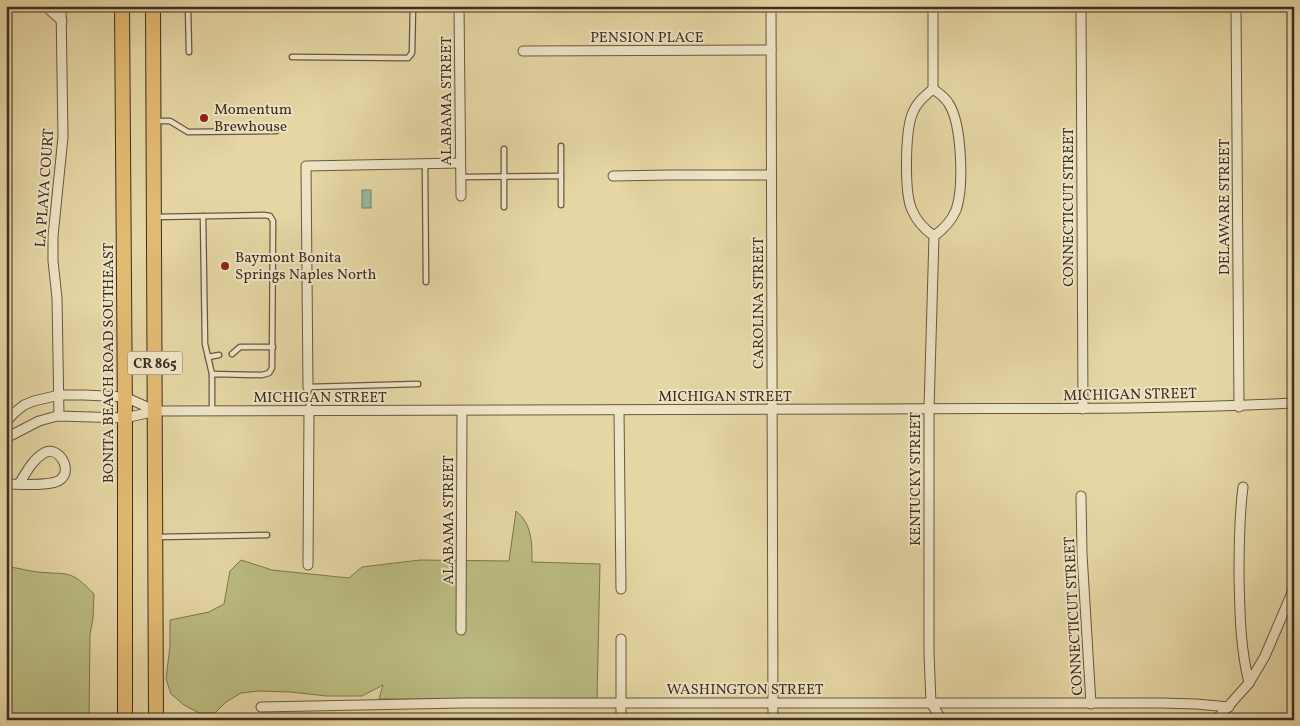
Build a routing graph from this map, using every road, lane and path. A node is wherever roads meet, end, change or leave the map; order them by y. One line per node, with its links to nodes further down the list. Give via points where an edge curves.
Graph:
1 (45, 6): 14 (street)
2 (62, 6): 14 (street, LA PLAYA COURT)
3 (122, 6): 46 (main road, BONITA BEACH ROAD SOUTHEAST / CR 865)
4 (152, 6): 20 (main road, CR 865)
5 (188, 6): 17 (lane)
6 (220, 6): 7 (lane)
7 (297, 6)
8 (413, 6): 18 (lane, via 412,52 408,58)
9 (459, 6): 25 (street, ALABAMA STREET)
10 (771, 6): 15 (street, CAROLINA STREET)
11 (932, 6): 19 (street)
12 (1081, 6): 49 (street, CONNECTICUT STREET)
13 (1236, 6): 48 (street, DELAWARE STREET)
14 (62, 21): 45 (street, LA PLAYA COURT, via 63,137 53,253)
15 (771, 50): 16 (street, PENSION PLACE); 26 (street, CAROLINA STREET)
16 (524, 51)
17 (189, 52)
18 (292, 57)
19 (933, 89): 36 (street, via 942,95 955,116 960,188 956,210 944,229); 36 (street, via 912,112 907,160 911,210 924,229)
20 (153, 121): 21 (lane, via 170,121 188,132); 35 (main road, CR 865)
21 (276, 131)
22 (561, 146): 27 (lane)
23 (504, 149): 30 (lane)
24 (425, 163): 25 (street); 37 (lane); 44 (street, via 306,166)
25 (460, 163): 29 (street, ALABAMA STREET)
26 (771, 175): 28 (street); 51 (street, CAROLINA STREET)
27 (561, 176): 30 (lane); 32 (lane)
28 (613, 176)
29 (460, 177): 30 (lane); 31 (street, ALABAMA STREET)
30 (504, 177): 33 (lane)
31 (460, 196)
32 (561, 205)
33 (504, 207)
34 (203, 216): 35 (lane); 38 (lane, via 264,215 273,221); 41 (lane, via 205,344)
35 (154, 217): 52 (main road, CR 865)
36 (934, 236): 50 (street, KENTUCKY STREET)
37 (426, 282)
38 (272, 347): 39 (lane, via 240,347); 42 (lane, via 269,373)
39 (232, 354)
40 (219, 355): 41 (lane)
41 (208, 357): 42 (lane)
42 (212, 374): 53 (lane)
43 (418, 384): 44 (lane)
44 (308, 386): 54 (lane)
45 (59, 395): 46 (street); 57 (street, LA PLAYA COURT); 59 (street, via 24,405)
46 (125, 397): 52 (street); 58 (main road, BONITA BEACH ROAD SOUTHEAST / CR 865)
47 (1294, 404): 48 (street, MICHIGAN STREET)
48 (1239, 407): 49 (street, MICHIGAN STREET)
49 (1084, 408): 50 (street, MICHIGAN STREET)
50 (929, 409): 51 (street, MICHIGAN STREET); 74 (street, KENTUCKY STREET)
51 (771, 410): 56 (street, MICHIGAN STREET); 73 (street, CAROLINA STREET)
52 (156, 411): 53 (street, MICHIGAN STREET); 58 (street); 66 (main road, CR 865)
53 (212, 411): 54 (street, MICHIGAN STREET)
54 (309, 411): 55 (street, MICHIGAN STREET); 67 (street)
55 (462, 411): 56 (street, MICHIGAN STREET); 70 (street, ALABAMA STREET)
56 (619, 411): 69 (street)
57 (59, 416): 58 (street); 60 (street, via 39,421)
58 (125, 418): 79 (main road, BONITA BEACH ROAD SOUTHEAST / CR 865)
59 (6, 422)
60 (6, 438)
61 (6, 484): 62 (street)
62 (19, 484): 62 (street, via 61,480 65,465 63,459 53,452 42,454)
63 (1243, 487): 72 (street, via 1239,539 1240,602 1242,647)
64 (1081, 496): 76 (street, CONNECTICUT STREET)
65 (267, 535): 66 (lane)
66 (156, 537): 80 (main road, CR 865)
67 (308, 565)
68 (1294, 588): 72 (street, via 1265,656)
69 (621, 589)
70 (461, 630)
71 (621, 639): 75 (street)
72 (1249, 684): 78 (street)
73 (773, 703): 74 (street, WASHINGTON STREET); 75 (street, WASHINGTON STREET); 82 (street, CAROLINA STREET)
74 (931, 703): 76 (street, WASHINGTON STREET); 83 (street)
75 (621, 704): 77 (street, WASHINGTON STREET); 81 (street)
76 (1091, 704): 78 (street, WASHINGTON STREET)
77 (261, 707)
78 (1229, 707): 84 (street)
79 (125, 720)
80 (156, 720)
81 (621, 720)
82 (773, 720)
83 (942, 720)
84 (1216, 720)

